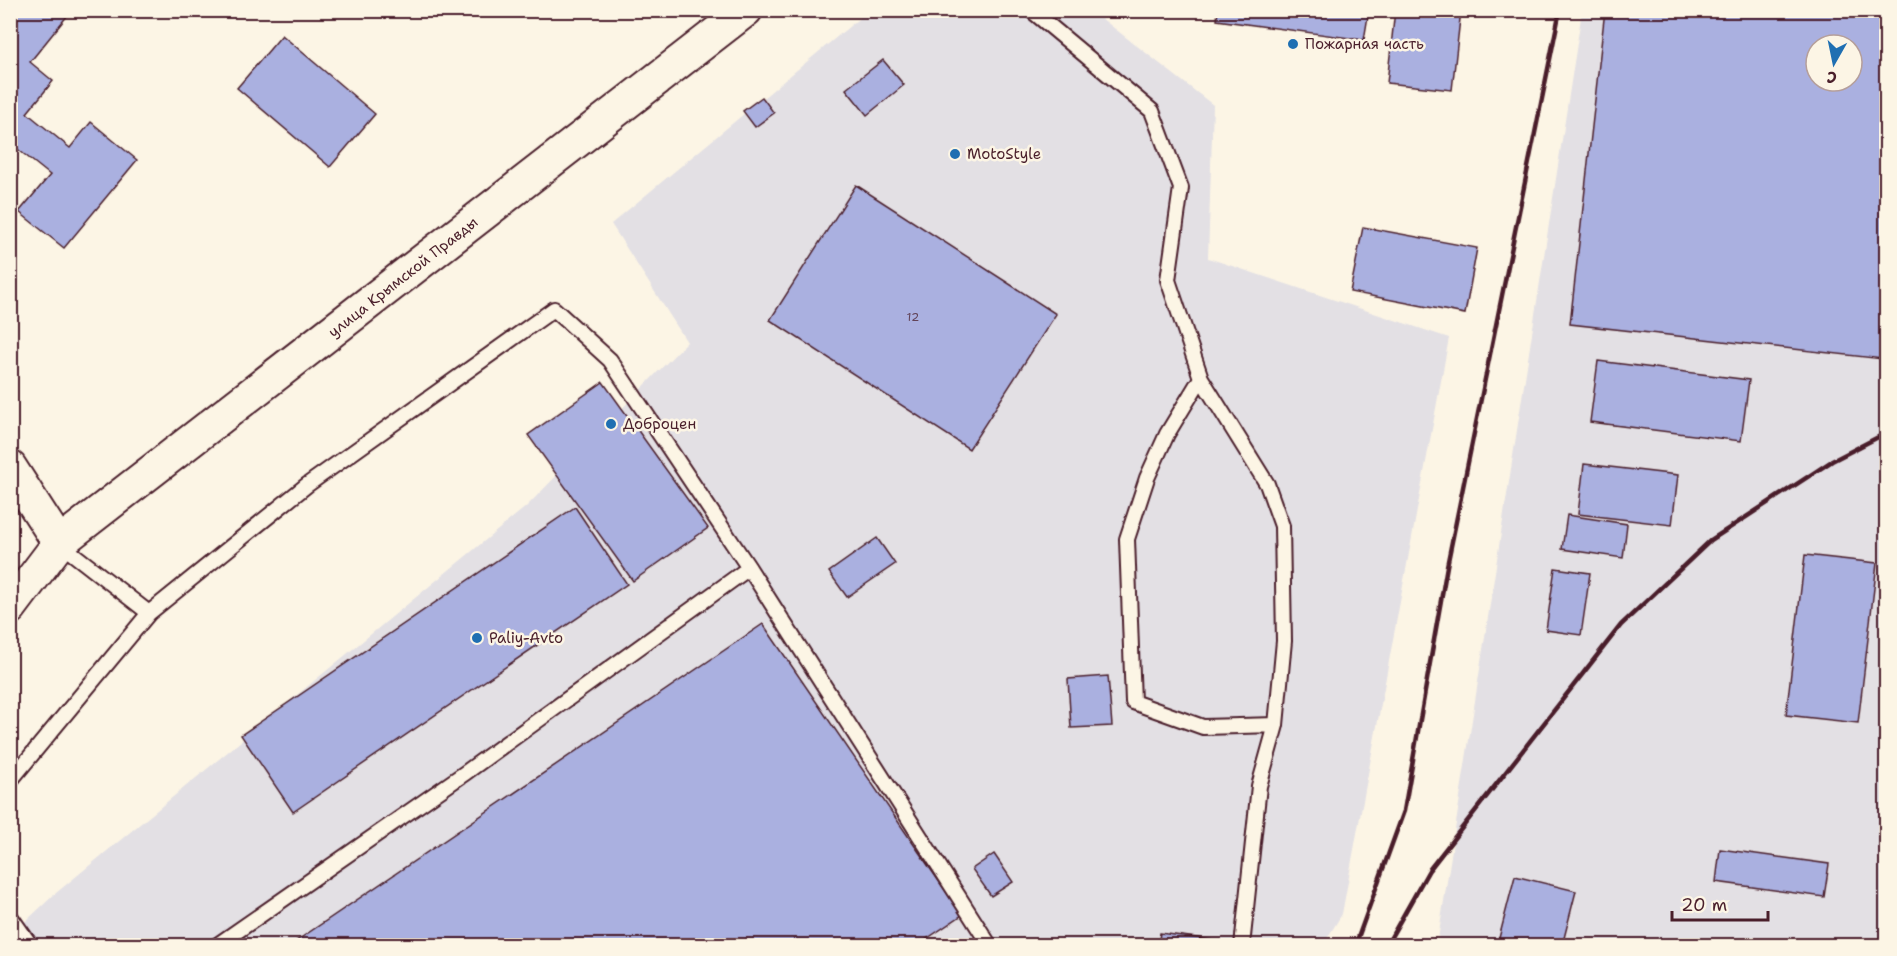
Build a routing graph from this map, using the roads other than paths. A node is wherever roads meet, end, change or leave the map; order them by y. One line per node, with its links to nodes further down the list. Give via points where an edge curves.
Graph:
1 (746, 10): 5 (street, улица Крымской Правды)
2 (1031, 10): 3 (lane, via 1152,111 1181,188 1168,280)
3 (1201, 378): 9 (lane, via 1267,484 1282,526 1284,641); 9 (lane, via 1167,434 1147,478 1127,539 1133,702 1203,727)
4 (10, 467): 5 (street)
5 (59, 543): 7 (street, улица Крымской Правды); 8 (lane)
6 (749, 568): 8 (lane, via 610,360 554,309 307,485); 13 (lane, via 465,773); 14 (lane)
7 (10, 609)
8 (149, 613): 10 (lane)
9 (1276, 725): 15 (lane, via 1259,786)
10 (10, 781)
11 (10, 916): 12 (lane)
12 (31, 945)
13 (216, 945)
14 (990, 945)
15 (1242, 945)

